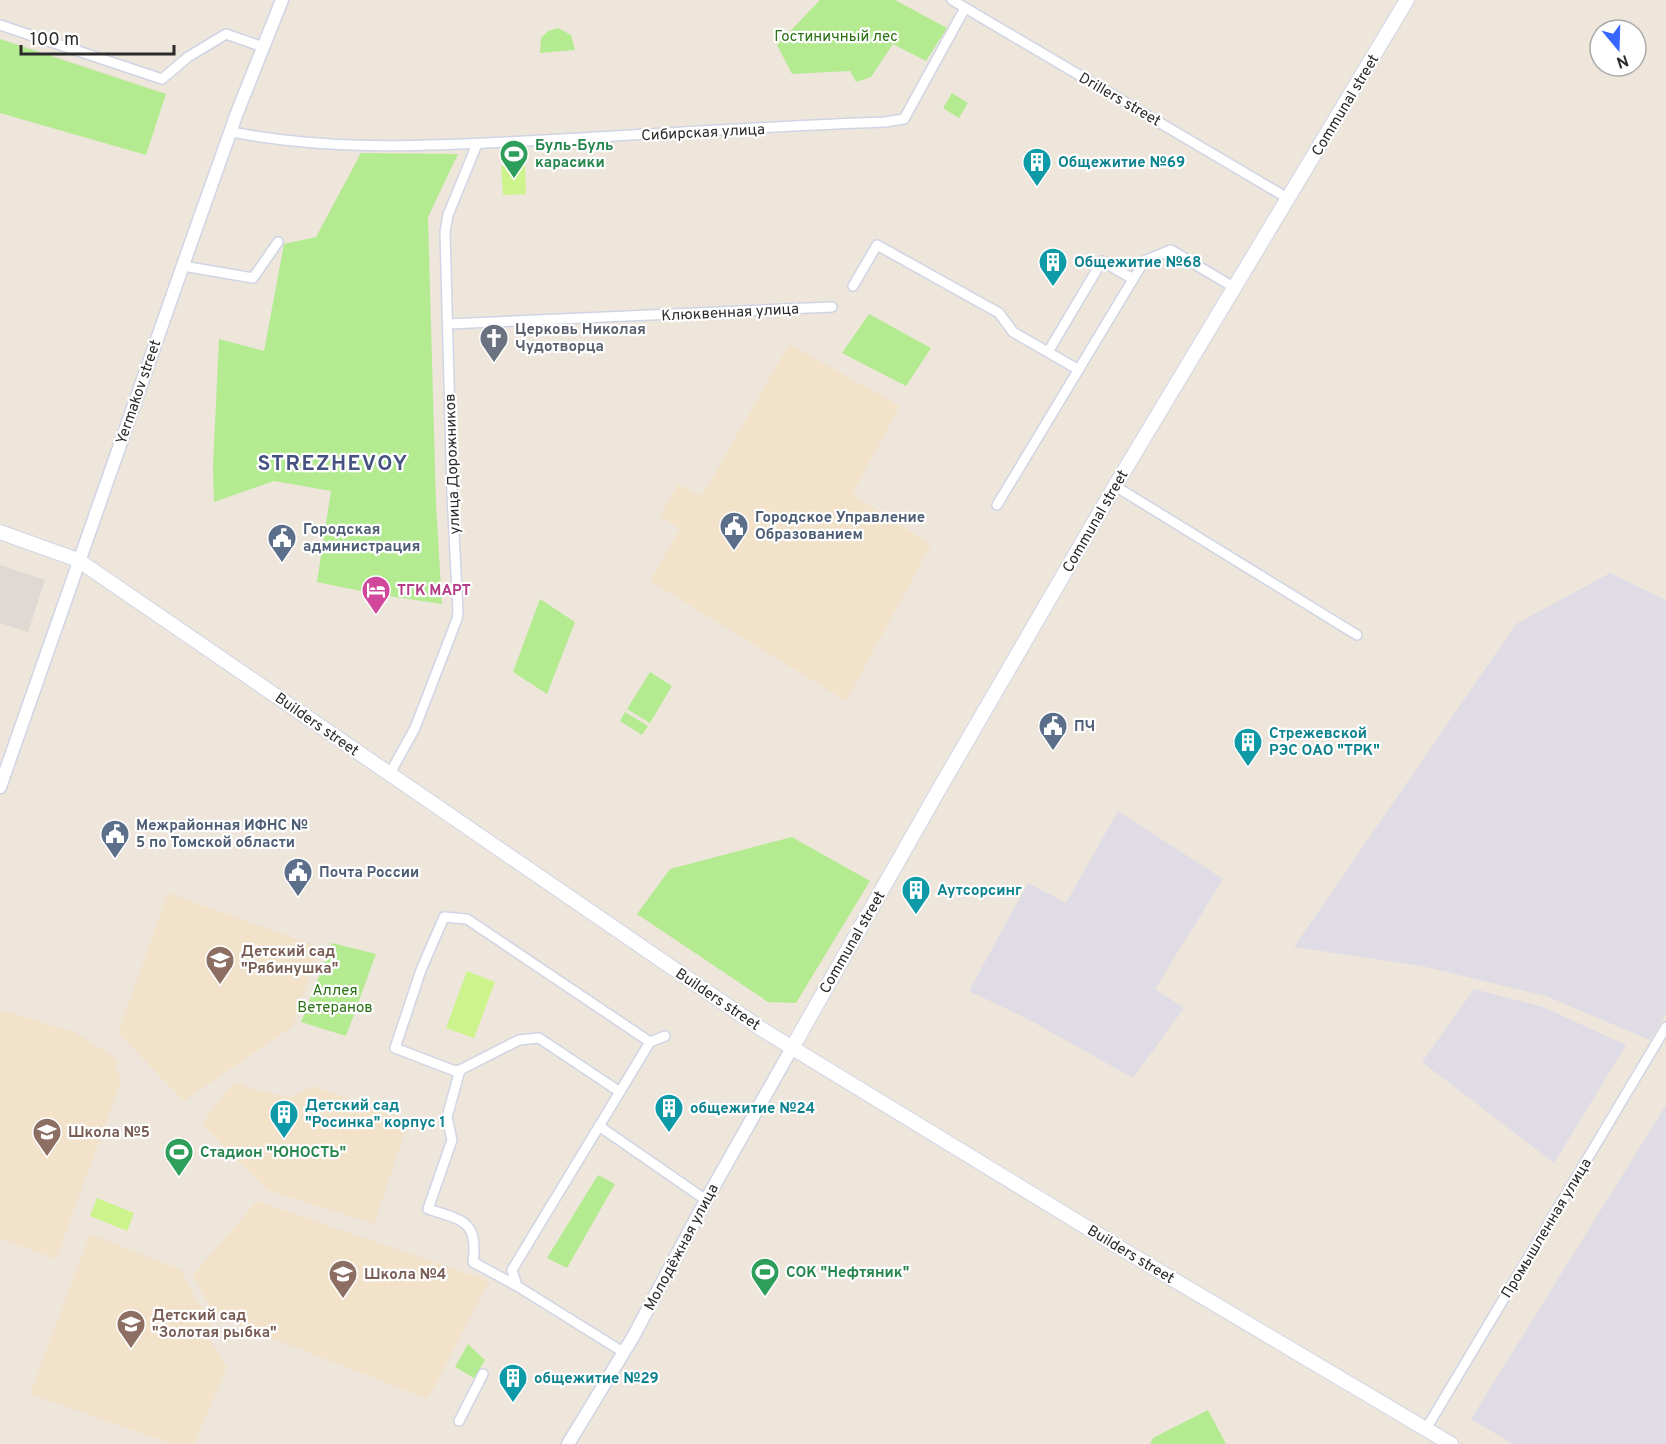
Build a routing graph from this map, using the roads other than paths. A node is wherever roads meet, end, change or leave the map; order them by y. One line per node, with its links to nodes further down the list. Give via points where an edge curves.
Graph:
1 (282, 0): 6 (street, Yermakov street)
2 (952, 0): 4 (street, Drillers street)
3 (1407, 0): 9 (main road, Communal street)
4 (965, 8): 8 (street, Сибирская улица, via 904,119); 9 (street, Drillers street)
5 (0, 26): 6 (street, via 162,79 188,57 226,34)
6 (263, 47): 7 (street, Yermakov street)
7 (232, 132): 8 (street, Сибирская улица, via 356,146); 11 (street, Yermakov street)
8 (477, 144): 16 (street, улица Дорожников, via 445,232)
9 (1288, 199): 14 (main road, Communal street)
10 (278, 242): 11 (street, via 253,278)
11 (183, 266): 22 (street, Yermakov street)
12 (1133, 279): 14 (street, via 1144,261 1171,250); 17 (street, via 1102,261); 18 (street)
13 (853, 286): 17 (street, via 877,245 999,313 1013,332)
14 (1235, 288): 19 (main road, Communal street)
15 (832, 307): 16 (street, Клюквенная улица)
16 (448, 324): 24 (street, улица Дорожников, via 457,620 415,728)
17 (1048, 352): 18 (street)
18 (1079, 370): 20 (street)
19 (1115, 486): 23 (street); 29 (main road, Communal street)
20 (997, 505)
21 (0, 532): 22 (main road, Builders street)
22 (78, 560): 24 (main road, Builders street); 25 (street, Yermakov street)
23 (1357, 635)
24 (389, 774): 29 (main road, Builders street)
25 (0, 787)
26 (1666, 1027): 38 (street, Промышленная улица)
27 (664, 1036): 28 (street)
28 (650, 1042): 30 (street, via 467,919 444,917 395,1048); 31 (street)
29 (792, 1048): 33 (street, Молодёжная улица); 38 (main road, Builders street)
30 (460, 1070): 31 (street, via 519,1040 539,1038); 34 (street, via 447,1117 452,1140 428,1209 467,1222 473,1262)
31 (620, 1092): 32 (street)
32 (599, 1126): 33 (street); 34 (street, via 512,1270)
33 (706, 1200): 35 (street, Молодёжная улица)
34 (517, 1286): 35 (street)
35 (623, 1352): 39 (street, Молодёжная улица)
36 (483, 1374): 37 (street)
37 (459, 1421)
38 (1426, 1429): 40 (main road, Builders street)
39 (568, 1444)
40 (1451, 1444)

